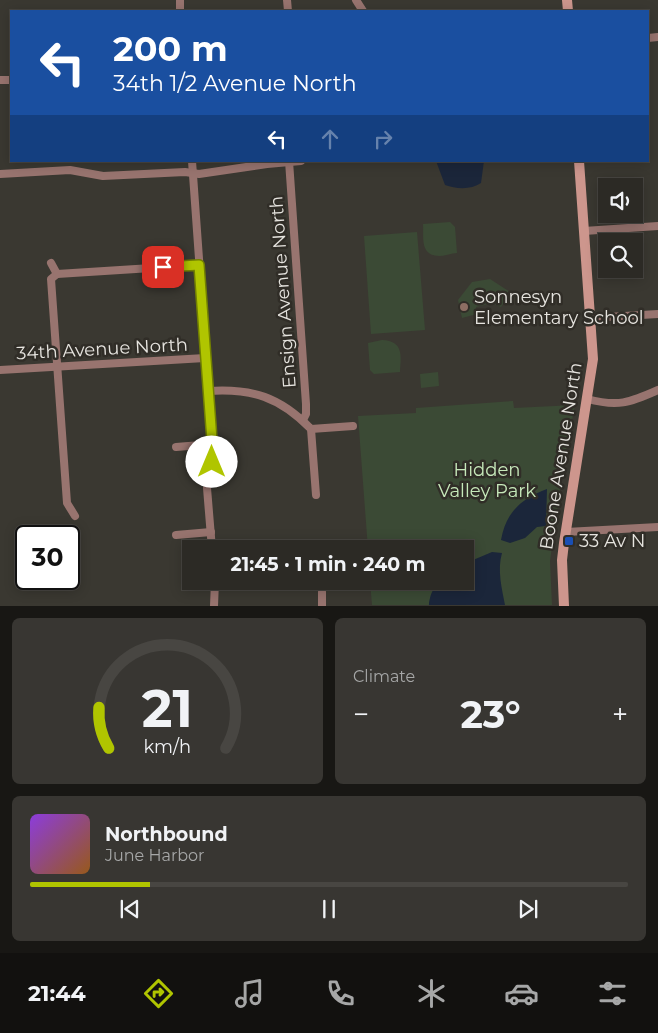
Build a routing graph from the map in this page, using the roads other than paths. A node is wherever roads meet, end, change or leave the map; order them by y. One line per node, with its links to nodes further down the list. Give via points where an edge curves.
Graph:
1 (192, 162): 4 (street)
2 (289, 162): 4 (street); 19 (street, Ensign Avenue North, via 306,404)
3 (579, 162): 7 (street, Boone Avenue North)
4 (192, 173): 5 (street, via 103,176 70,170); 9 (street)
5 (0, 174)
6 (658, 226): 7 (street)
7 (584, 231): 12 (street, Boone Avenue North)
8 (51, 263): 10 (street)
9 (199, 265): 10 (street); 13 (street)
10 (57, 274): 14 (street, via 52,279)
11 (658, 314): 12 (street)
12 (591, 318): 18 (street, Boone Avenue North, via 593,359)
13 (205, 358): 14 (street, 34th Avenue North); 17 (street)
14 (58, 367): 15 (street, 34th Avenue North); 25 (street, via 67,503)
15 (0, 370)
16 (658, 390): 18 (street, via 621,404)
17 (208, 391): 19 (street, via 256,393); 22 (street)
18 (588, 399): 28 (street, Boone Avenue North)
19 (303, 420): 21 (street)
20 (354, 426): 21 (street)
21 (311, 429): 24 (street)
22 (212, 444): 23 (street); 27 (street, via 208,488)
23 (176, 447)
24 (316, 495)
25 (75, 516)
26 (658, 527): 28 (street)
27 (211, 532): 29 (street); 30 (street)
28 (566, 532): 35 (street, Boone Avenue North, via 562,560)
29 (176, 535)
30 (211, 540)
31 (215, 590): 33 (street)
32 (322, 592): 34 (street)
33 (214, 606)
34 (322, 606)
35 (564, 606)

